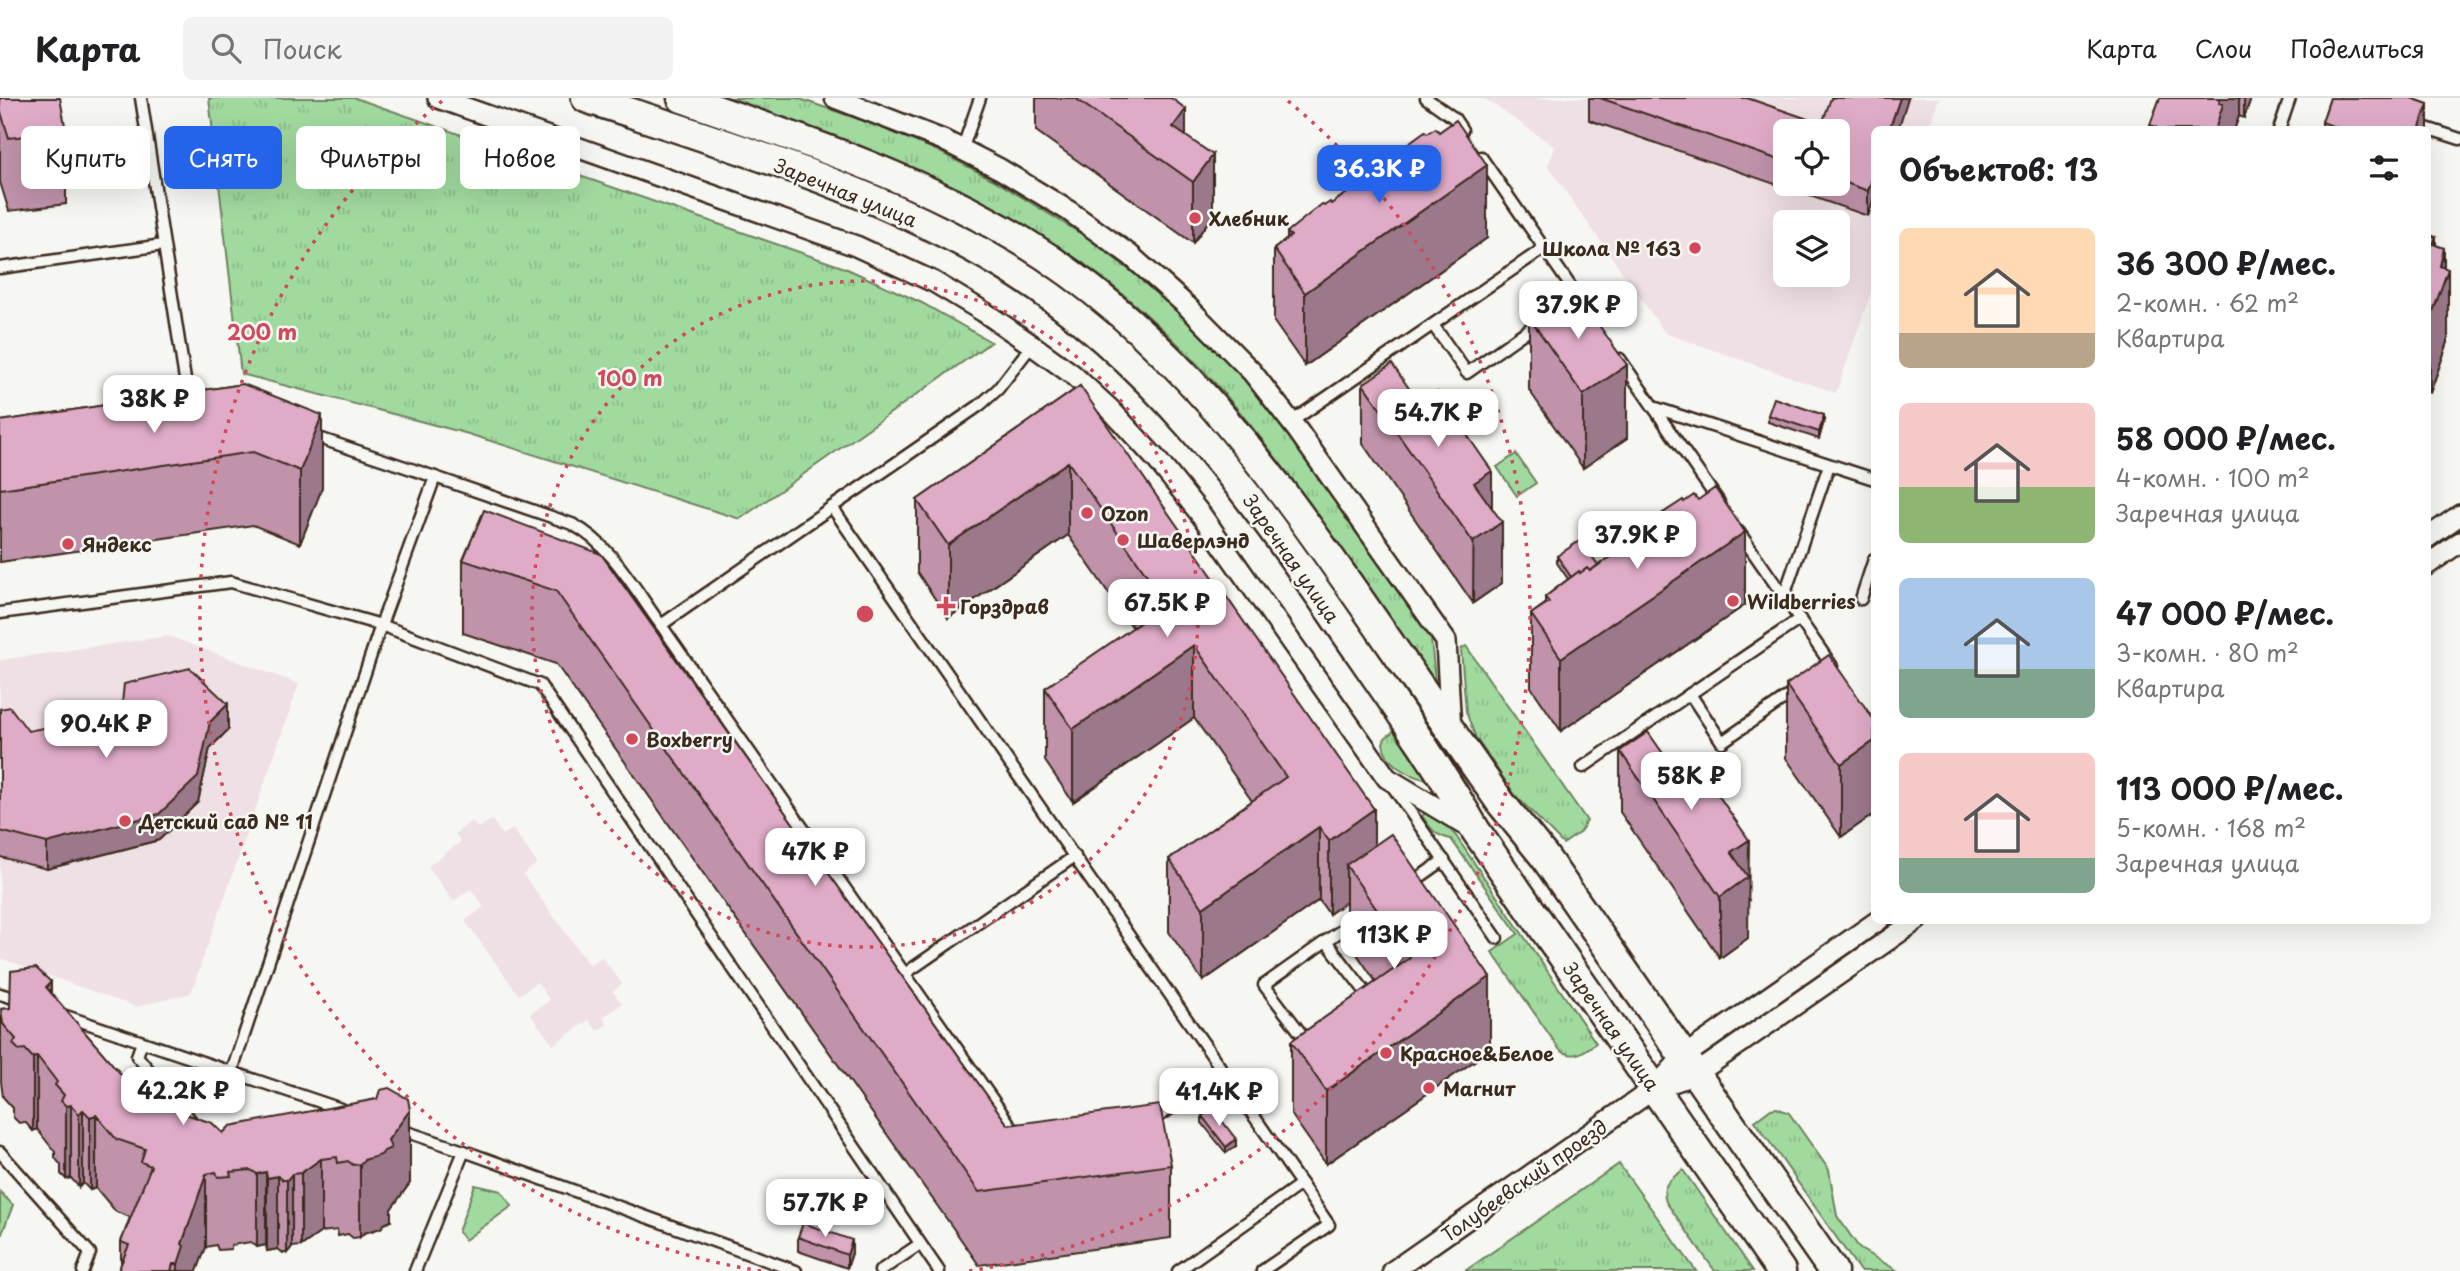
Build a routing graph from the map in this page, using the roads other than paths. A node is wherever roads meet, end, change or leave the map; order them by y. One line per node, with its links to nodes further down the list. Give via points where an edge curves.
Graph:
1 (141, 98): 17 (lane)
2 (438, 98): 25 (street, via 856,246 934,282)
3 (586, 98): 58 (street, Заречная улица, via 908,214 1005,267 1102,337 1189,422 1239,484 1442,772)
4 (682, 98): 54 (street, Заречная улица, via 919,187 1022,241 1120,313 1211,402 1262,465)
5 (835, 98): 15 (street)
6 (979, 98): 15 (lane)
7 (1426, 98): 13 (lane, via 1454,118)
8 (2290, 98): 10 (lane)
9 (2409, 123): 11 (lane)
10 (2280, 126)
11 (2419, 126)
12 (2431, 130): 14 (lane)
13 (1469, 139)
14 (2460, 139)
15 (962, 150): 29 (street, via 1069,211 1130,256 1252,372)
16 (1476, 150): 18 (lane)
17 (163, 246): 19 (lane); 28 (lane)
18 (1544, 248): 20 (lane); 24 (lane)
19 (0, 268)
20 (1577, 296): 21 (lane); 22 (lane)
21 (1566, 304)
22 (1585, 307)
23 (1545, 318): 24 (lane, via 1467,373)
24 (1433, 325): 29 (lane)
25 (1032, 345): 34 (lane, via 980,405); 57 (street, via 1072,374 1157,460 1202,516)
26 (1615, 352): 27 (lane)
27 (1653, 407): 31 (lane); 35 (lane)
28 (192, 421)
29 (1292, 422): 54 (street, via 1446,641)
30 (301, 435): 32 (lane, via 327,439)
31 (1829, 464): 33 (lane); 42 (lane)
32 (435, 477): 46 (lane); 47 (lane, via 590,533)
33 (1871, 479)
34 (832, 507): 47 (lane); 59 (lane)
35 (1723, 508)
36 (2460, 515): 38 (street)
37 (1731, 519): 42 (lane)
38 (2431, 535)
39 (2460, 542): 40 (street)
40 (2431, 562)
41 (1871, 568): 43 (lane)
42 (1784, 596): 45 (lane)
43 (1861, 599)
44 (0, 613): 46 (lane, via 231,582)
45 (1800, 619): 48 (lane); 52 (lane)
46 (381, 625): 75 (lane); 88 (lane, via 540,685)
47 (661, 625): 67 (lane)
48 (1832, 666): 49 (lane); 50 (lane)
49 (1821, 674)
50 (1839, 676)
51 (1810, 681): 52 (lane, via 1722,741)
52 (1690, 694): 53 (lane)
53 (1643, 726): 55 (lane); 56 (lane)
54 (1451, 731): 74 (street, Заречная улица)
55 (1651, 737)
56 (1583, 767)
57 (1387, 778): 58 (street); 60 (lane)
58 (1476, 831): 77 (street, Заречная улица)
59 (1074, 856): 67 (lane); 76 (lane)
60 (1444, 860): 61 (lane); 65 (lane)
61 (1404, 888)
62 (1359, 918): 66 (lane)
63 (1874, 924): 74 (street, Толубеевский проезд)
64 (1911, 924): 74 (street, Толубеевский проезд)
65 (1497, 938)
66 (1326, 941): 71 (lane, via 1376,1006); 73 (lane, via 1265,985)
67 (903, 975): 84 (lane)
68 (0, 994): 69 (lane)
69 (39, 1007)
70 (52, 1011): 72 (lane)
71 (1366, 1013)
72 (142, 1042): 75 (lane); 83 (lane, via 137,1056 195,1125)
73 (1316, 1053)
74 (1690, 1065): 77 (street, Толубеевский проезд); 98 (street, Заречная улица)
75 (232, 1071): 78 (lane)
76 (1222, 1072): 82 (lane); 87 (lane)
77 (1655, 1088): 96 (street, Толубеевский проезд); 97 (street, Заречная улица)
78 (338, 1108): 79 (lane); 80 (lane)
79 (350, 1112)
80 (335, 1119)
81 (388, 1125): 85 (lane)
82 (1147, 1125)
83 (208, 1128)
84 (1023, 1143)
85 (464, 1151): 90 (lane); 91 (lane)
86 (0, 1152): 89 (lane, via 90,1253)
87 (1301, 1184): 94 (lane); 95 (lane, via 1329,1225)
88 (920, 1244): 92 (lane); 93 (lane)
89 (83, 1271)
90 (415, 1271)
91 (796, 1271)
92 (880, 1271)
93 (939, 1271)
94 (1178, 1271)
95 (1262, 1271)
96 (1393, 1271)
97 (1781, 1271)
98 (1833, 1271)

